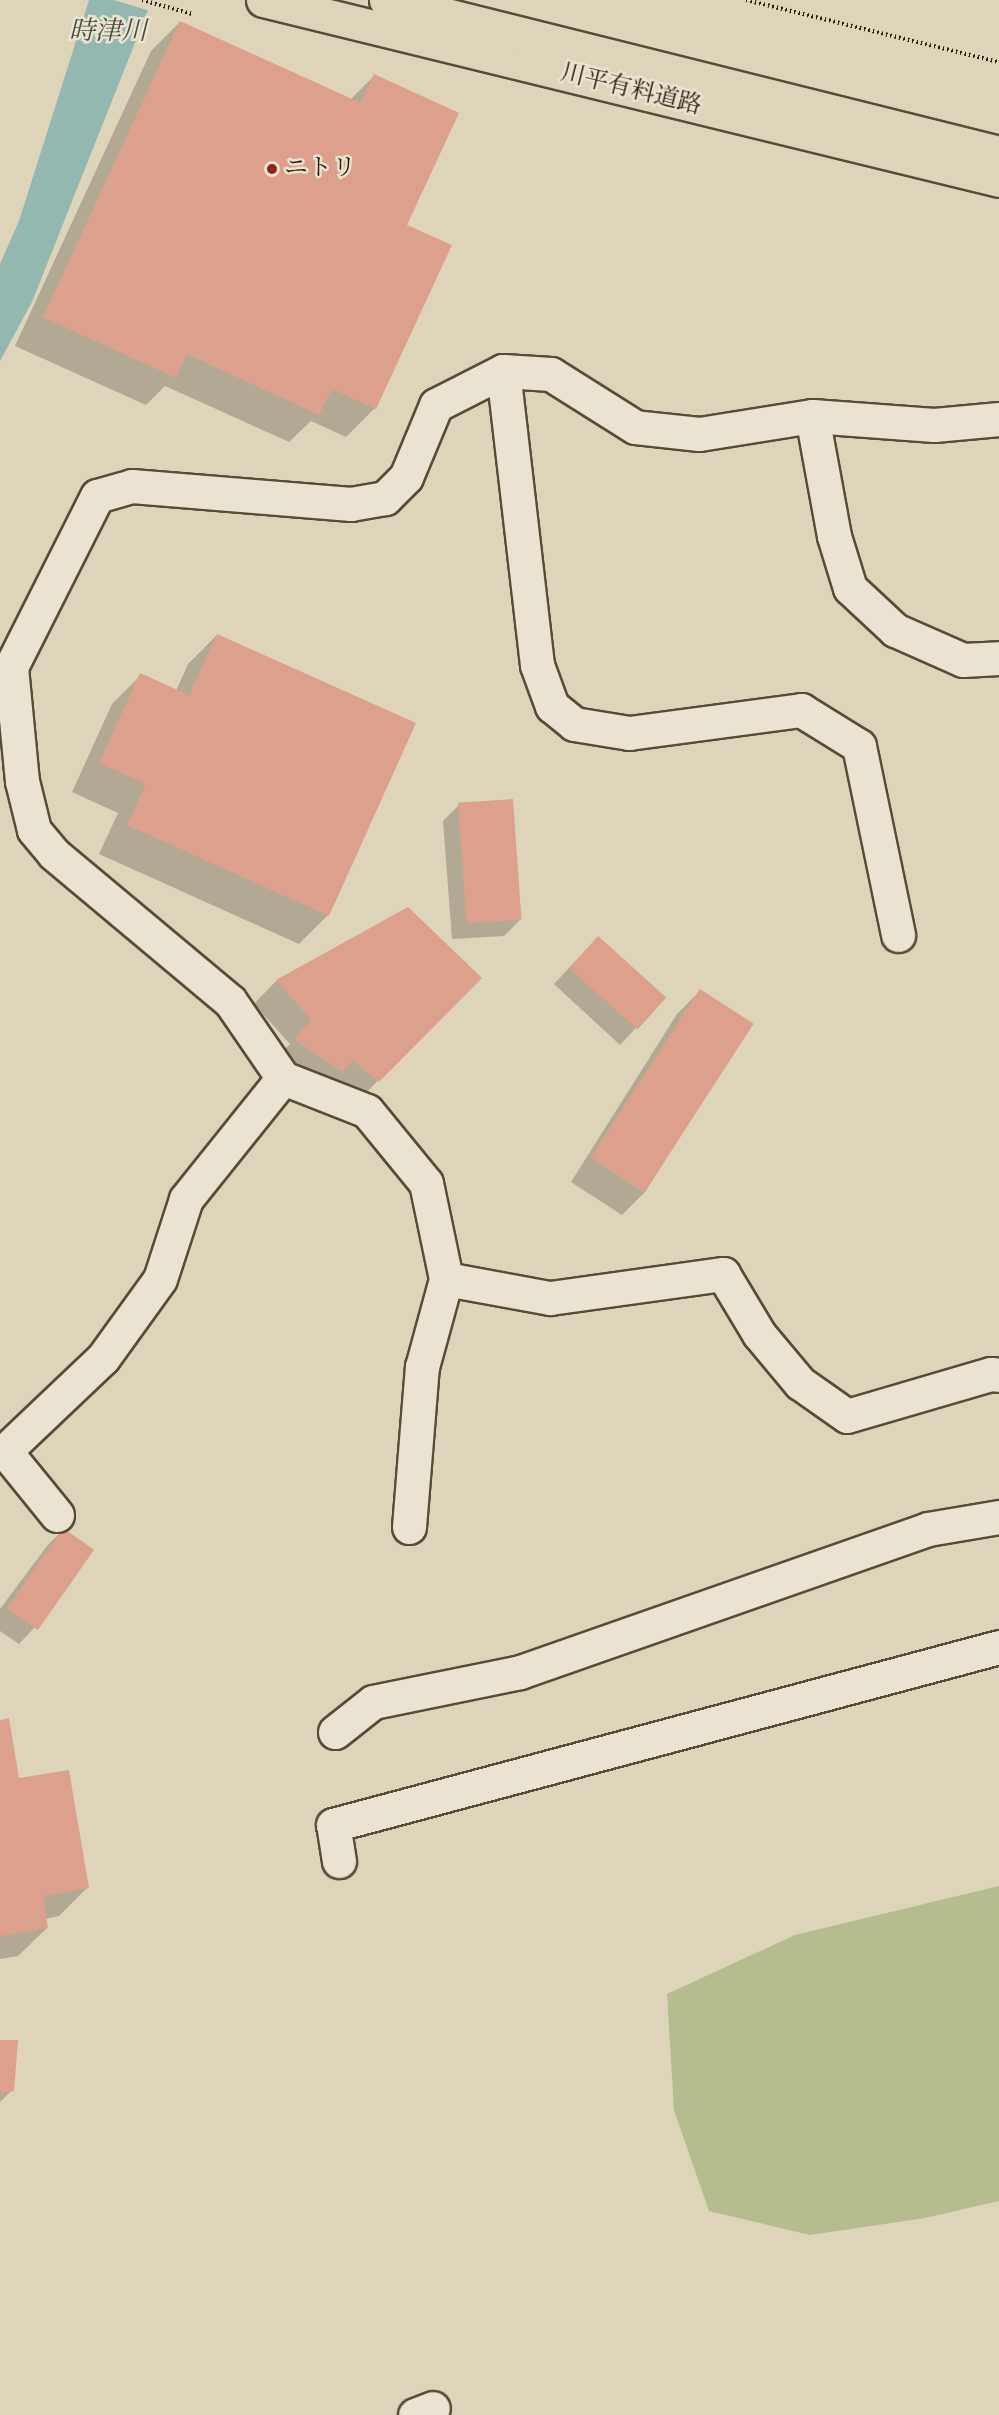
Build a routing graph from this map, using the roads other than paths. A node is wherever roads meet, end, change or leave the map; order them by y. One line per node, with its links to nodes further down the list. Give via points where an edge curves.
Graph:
1 (263, 0): 4 (highway, 川平有料道路)
2 (386, 0): 3 (highway, 川平有料道路)
3 (999, 153)
4 (999, 180)
5 (503, 371): 6 (street, via 551,375 635,427 699,434); 9 (street, via 436,405 406,477 385,498 351,504 132,486 98,496); 10 (street, via 537,665 552,706 574,724 629,733 801,710 859,746)
6 (812, 416): 7 (street, via 934,425); 8 (street, via 834,536 850,588 894,630 963,660)
7 (999, 419)
8 (999, 658)
9 (5, 662): 11 (street, via 22,781 34,830 54,854 230,1001)
10 (898, 935)
11 (283, 1078): 12 (street, via 367,1111 426,1183); 14 (street, via 186,1199 160,1280 103,1358 5,1451)
12 (446, 1278): 13 (street, via 550,1298 723,1274 759,1334 800,1383 847,1416 992,1374); 16 (street, via 422,1367)
13 (999, 1376)
14 (57, 1515)
15 (999, 1517): 18 (street, via 928,1529 520,1671 373,1701)
16 (409, 1527)
17 (999, 1647): 19 (street, via 333,1825)
18 (335, 1732)
19 (339, 1861)

